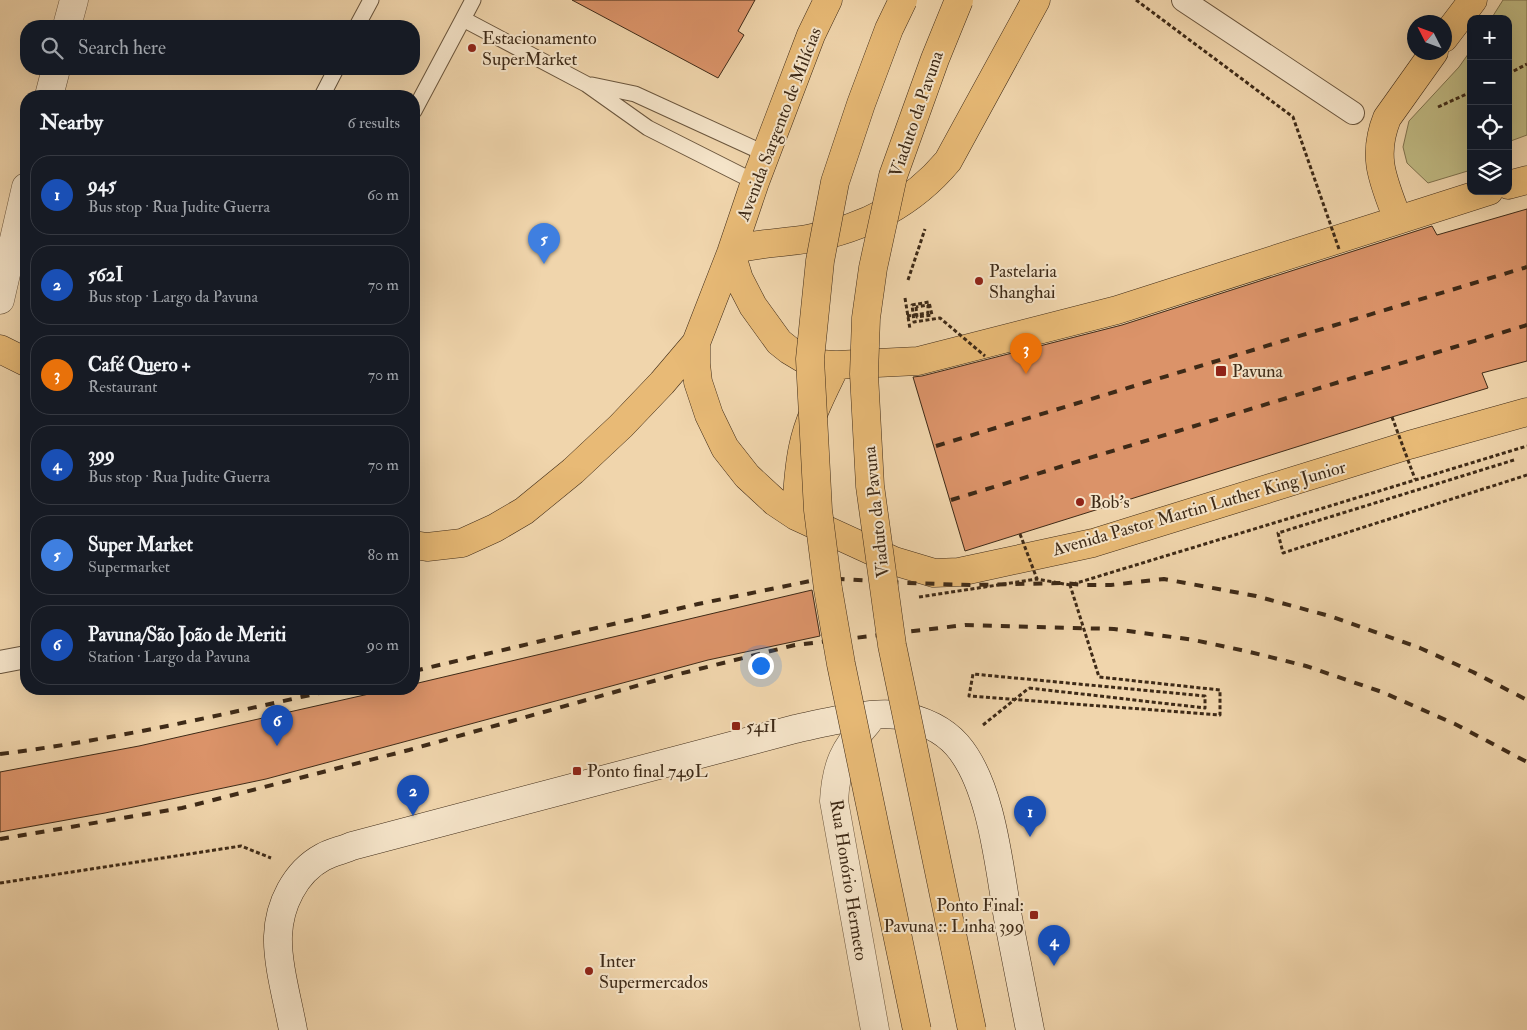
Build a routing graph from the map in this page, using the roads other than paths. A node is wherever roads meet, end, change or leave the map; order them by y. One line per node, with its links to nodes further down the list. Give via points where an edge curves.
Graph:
1 (74, 0): 11 (main road)
2 (371, 0): 12 (lane)
3 (473, 0): 10 (lane)
4 (828, 0): 22 (main road, Avenida Sargento de Milícias, via 811,34)
5 (903, 0): 43 (main road, bridge, via 889,29 835,182 820,261 810,359 818,510 828,589 840,664)
6 (959, 0): 44 (main road, Viaduto da Pavuna, bridge, via 894,176 872,276 866,318 864,374 870,486 892,645)
7 (1036, 0): 29 (main road, Avenida Sargento de Milícias, via 948,162 923,187 880,216 852,227 827,235 758,244)
8 (1183, 0): 21 (street)
9 (1473, 0): 13 (main road)
10 (463, 19): 17 (lane); 20 (lane)
11 (69, 20)
12 (361, 20)
13 (1452, 28)
14 (1428, 60): 28 (main road, via 1382,129 1378,156)
15 (54, 75): 18 (main road)
16 (333, 75): 19 (lane)
17 (586, 84): 22 (lane, via 635,94); 24 (lane, via 648,128)
18 (51, 90)
19 (325, 90)
20 (420, 100)
21 (1353, 113)
22 (766, 154): 24 (main road, Avenida Sargento de Milícias)
23 (1527, 180): 25 (main road)
24 (755, 182): 29 (main road, Avenida Sargento de Milícias)
25 (1512, 184)
26 (1476, 195): 28 (main road)
27 (20, 213): 30 (main road)
28 (1398, 220): 34 (main road, via 1117,310 918,361)
29 (731, 252): 31 (main road, Avenida Sargento de Milícias); 34 (main road, via 739,279 753,306 779,342 804,359)
30 (0, 300)
31 (696, 343): 36 (main road, Avenida Sargento de Milícias, via 696,364 703,399 725,448 747,476); 37 (main road, Avenida Sargento de Milícias, via 621,426 524,511 462,543)
32 (0, 349): 33 (main road)
33 (20, 359)
34 (836, 365): 36 (main road, via 817,404 803,448)
35 (1527, 412): 36 (main road, Avenida Pastor Martin Luther King Junior, via 1409,445 1093,543 959,572 934,573 894,561)
36 (796, 516)
37 (420, 546)
38 (20, 659): 39 (street)
39 (0, 662)
40 (878, 715): 41 (main road, via 795,729 352,846 324,857 304,871 293,885 280,916 280,960); 42 (main road, Rua Honório Hermeto, via 859,732 842,756 834,801); 45 (main road, via 895,715 918,721 946,734 973,769 990,819)
41 (293, 1030)
42 (875, 1030)
43 (917, 1030)
44 (972, 1030)
45 (1030, 1030)

